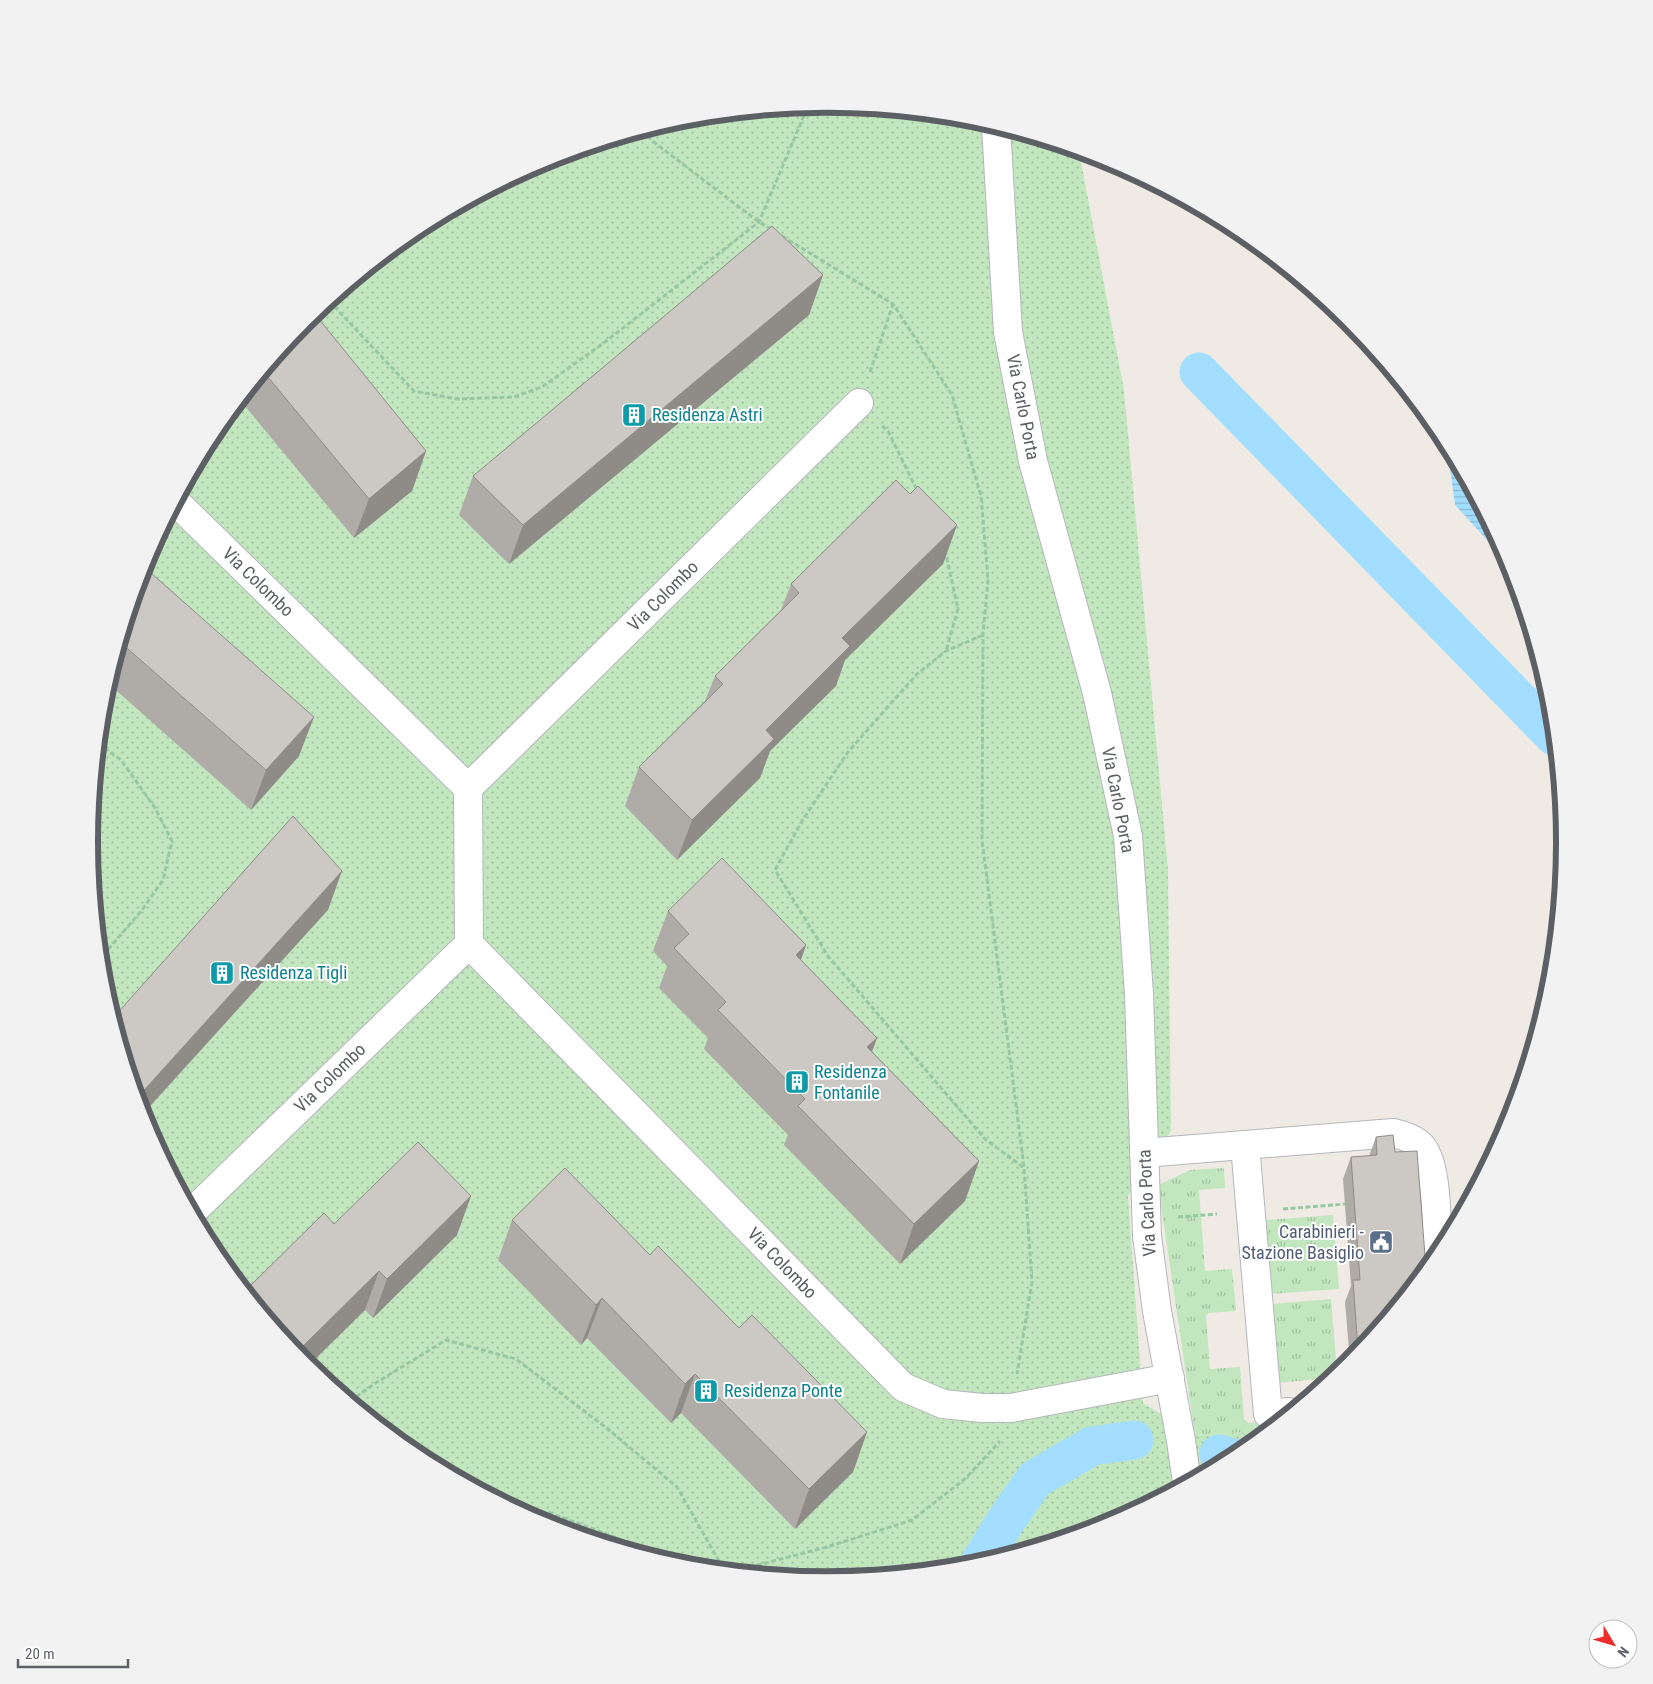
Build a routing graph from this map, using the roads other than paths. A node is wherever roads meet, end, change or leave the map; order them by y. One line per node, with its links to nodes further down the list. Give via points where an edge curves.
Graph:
1 (996, 134): 7 (street, Via Carlo Porta, via 1008,332 1033,461 1097,693 1128,836 1139,994)
2 (859, 403): 4 (street, Via Colombo)
3 (180, 506): 4 (street, Via Colombo)
4 (468, 788): 5 (street)
5 (469, 944): 8 (street, Via Colombo); 10 (street, Via Colombo, via 903,1387 943,1404 1011,1408)
6 (1245, 1145): 7 (street); 9 (street, via 1394,1133 1413,1140 1428,1154 1433,1170); 11 (street, via 1268,1414)
7 (1144, 1153): 10 (street, Via Carlo Porta, via 1146,1236)
8 (196, 1208)
9 (1437, 1240)
10 (1170, 1378): 12 (street, Via Carlo Porta)
11 (1279, 1413)
12 (1186, 1476)

